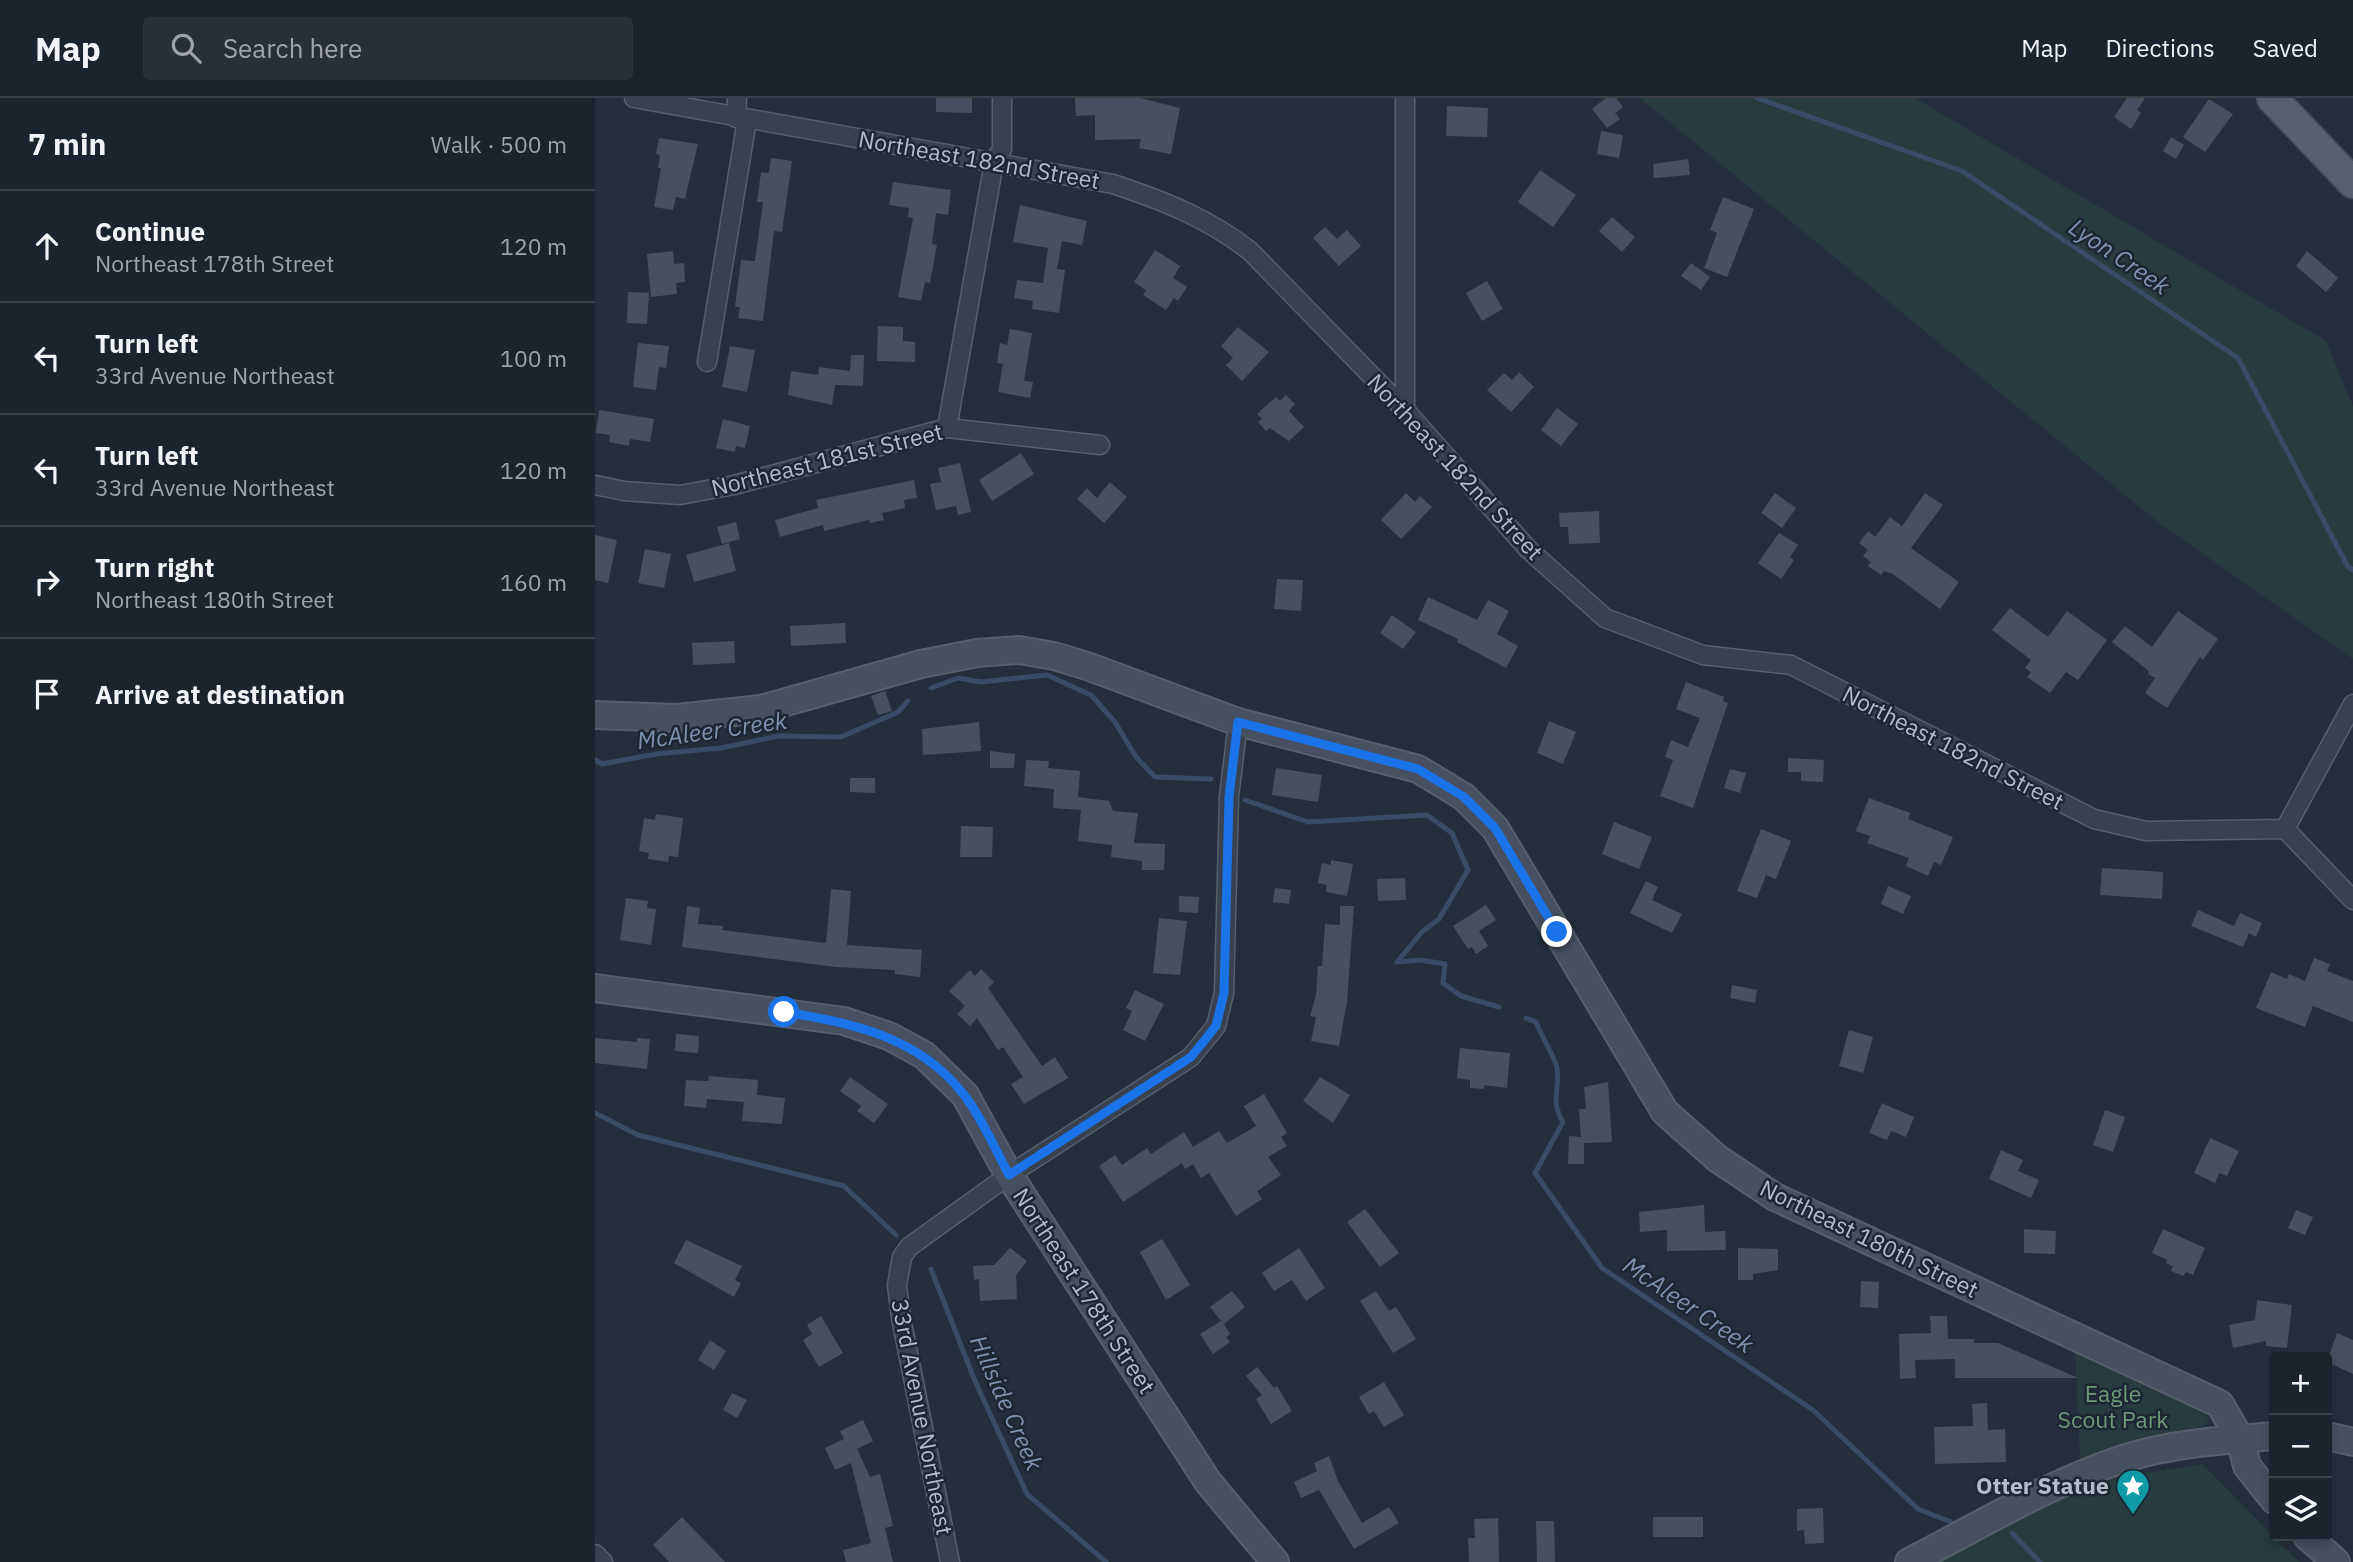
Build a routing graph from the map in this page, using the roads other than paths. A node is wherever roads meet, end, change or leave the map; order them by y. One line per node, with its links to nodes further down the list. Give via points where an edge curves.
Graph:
1 (634, 98): 6 (street, Northeast 182nd Street)
2 (737, 98): 6 (street)
3 (1002, 98): 7 (street, via 1002,149)
4 (1405, 98): 10 (street)
5 (2272, 98): 8 (main road)
6 (742, 119): 7 (street, Northeast 182nd Street); 9 (street)
7 (995, 163): 10 (street, Northeast 182nd Street, via 1113,184 1171,203 1222,229); 11 (street)
8 (2353, 183)
9 (707, 362)
10 (1405, 410): 17 (street, Northeast 182nd Street, via 1528,549 1605,618 1703,654 1791,665 2094,819 2146,831)
11 (947, 428): 12 (street, Northeast 181st Street); 13 (street, Northeast 181st Street, via 680,495)
12 (1100, 445)
13 (595, 485)
14 (2353, 704): 17 (street)
15 (595, 715): 16 (street, Northeast 180th Street, via 677,718 761,709 921,664 1019,650 1087,666)
16 (1238, 722): 20 (street, 33rd Avenue Northeast, via 1230,789 1224,993 1216,1026 1191,1057); 23 (street, Northeast 180th Street, via 1418,769 1464,797 1495,828 1665,1112 1718,1159 1786,1202 2220,1404)
17 (2285, 829): 18 (street)
18 (2353, 900)
19 (595, 988): 20 (street, Northeast 178th Street, via 820,1017 889,1036 924,1055 965,1095)
20 (1009, 1175): 29 (street, 33rd Avenue Northeast, via 909,1247 898,1268 901,1318); 30 (street, Northeast 178th Street, via 1208,1482)
21 (2269, 1436): 23 (street)
22 (2332, 1437): 24 (street)
23 (2240, 1439): 25 (street, Northeast 180th Street, via 2248,1466); 31 (street, via 2128,1458 2032,1496)
24 (2353, 1442)
25 (2269, 1493)
26 (2313, 1541): 32 (street)
27 (595, 1554): 28 (street)
28 (603, 1562)
29 (950, 1562)
30 (1275, 1562)
31 (1909, 1562)
32 (2336, 1562)

